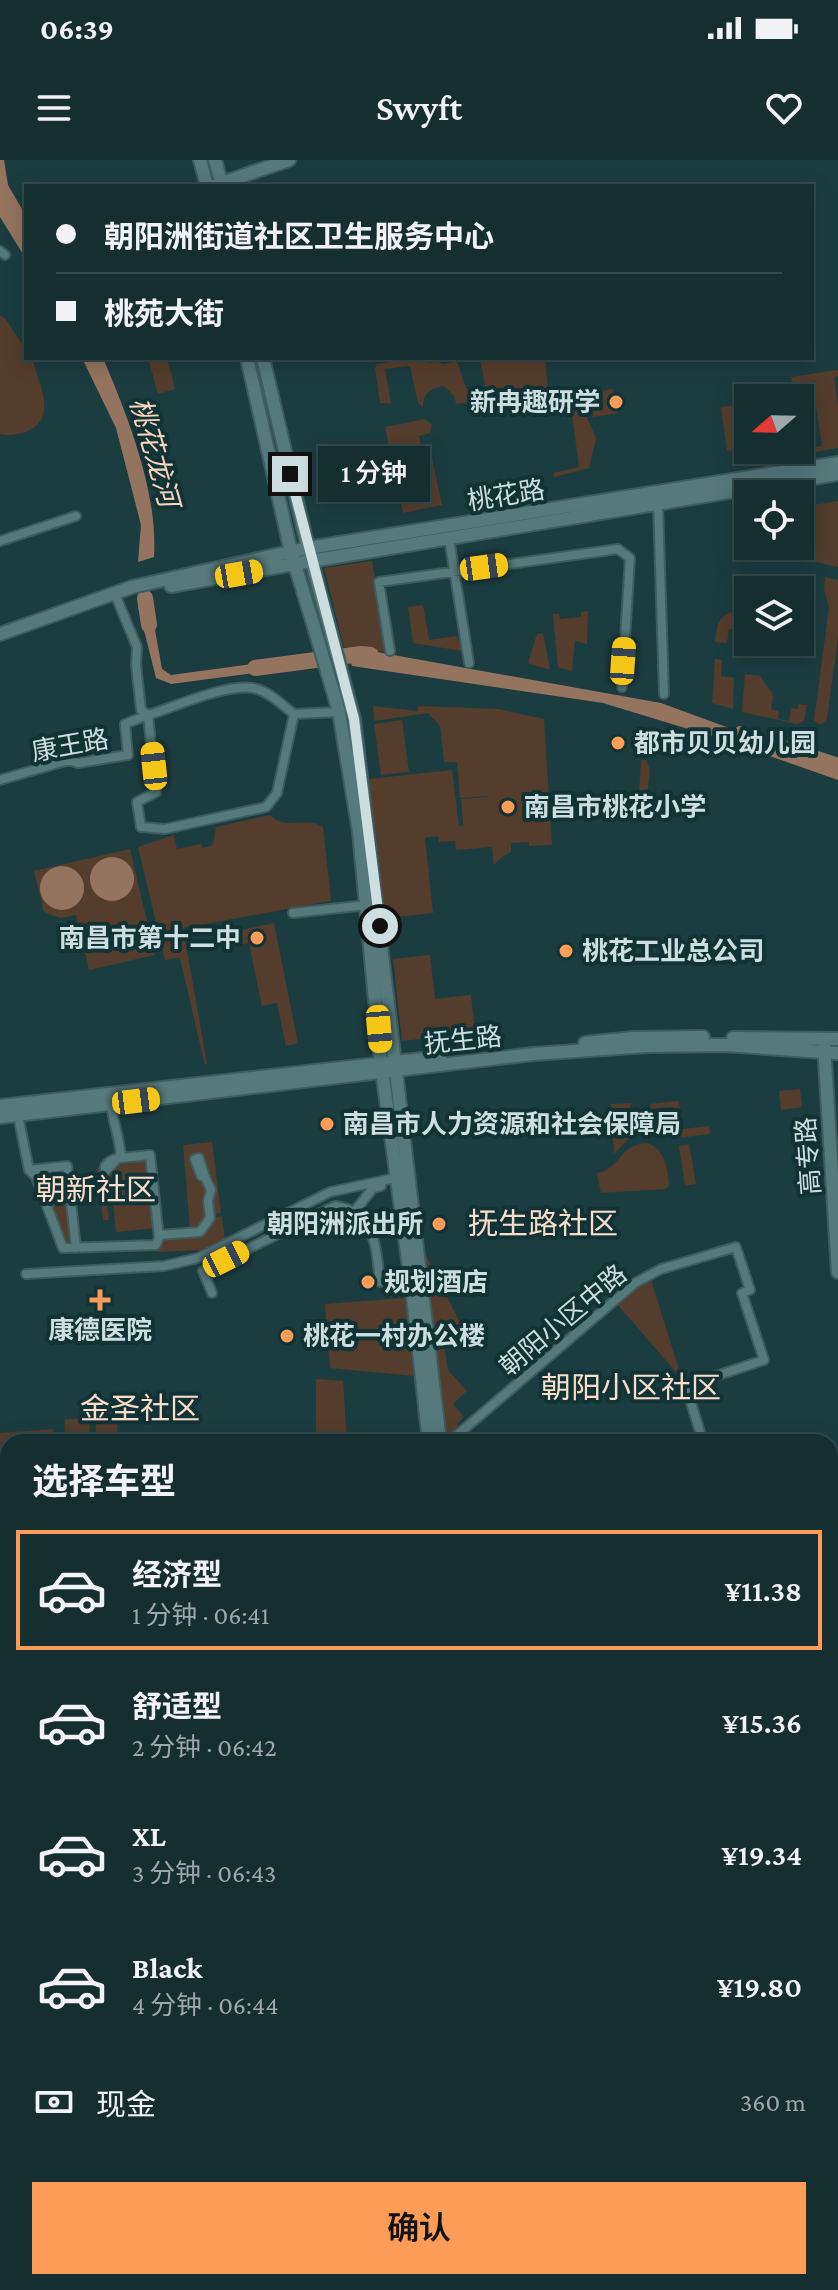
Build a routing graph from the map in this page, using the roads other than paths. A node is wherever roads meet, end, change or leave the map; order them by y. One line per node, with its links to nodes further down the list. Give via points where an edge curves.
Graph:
1 (200, 160): 4 (main road)
2 (215, 160): 5 (main road)
3 (289, 160): 6 (main road)
4 (206, 184)
5 (219, 184)
6 (222, 184)
7 (247, 360): 18 (main road)
8 (263, 360): 17 (main road)
9 (838, 463): 17 (main road, 桃花路)
10 (838, 474): 11 (main road, 桃花路)
11 (814, 480)
12 (734, 495): 13 (main road, 桃花路)
13 (658, 504): 15 (main road, 桃花路); 27 (street)
14 (76, 516): 16 (street)
15 (449, 538): 17 (main road, 桃花路); 19 (street)
16 (0, 541)
17 (310, 554): 18 (main road, 桃花路); 26 (main road, via 329,625)
18 (293, 558): 20 (main road, 桃花路); 21 (main road, 桃花路, via 132,587); 26 (main road, bridge)
19 (455, 572): 23 (street, via 379,582); 24 (street); 25 (street, via 618,549 630,558)
20 (117, 599): 22 (main road, 桃花路); 30 (street, via 137,647 141,710)
21 (0, 634)
22 (0, 641)
23 (390, 651)
24 (469, 663)
25 (622, 687)
26 (338, 688): 28 (main road); 37 (main road, via 354,719)
27 (664, 694)
28 (339, 712): 29 (street); 32 (main road)
29 (294, 714): 30 (street, via 259,690 245,687); 30 (street, via 277,793 266,807 165,829 141,827 137,802 156,792)
30 (148, 715): 31 (street, 康王路, via 125,724 128,755 69,760)
31 (0, 780)
32 (367, 905): 33 (street); 38 (main road)
33 (293, 913)
34 (832, 1038): 35 (main road, 高专路); 37 (main road, 抚生路, via 633,1038)
35 (823, 1052): 36 (main road, 抚生路); 37 (main road, 抚生路, via 647,1046); 49 (main road, 高专路)
36 (838, 1053)
37 (396, 1065): 38 (main road, 抚生路); 54 (main road)
38 (382, 1067): 39 (main road, 抚生路); 40 (main road, 抚生路); 45 (main road)
39 (111, 1104): 41 (main road, 抚生路); 47 (street, via 120,1158 150,1155)
40 (0, 1106)
41 (18, 1115): 42 (main road, 抚生路); 43 (street)
42 (0, 1117)
43 (34, 1176): 48 (street, via 63,1248); 48 (street, via 67,1166)
44 (205, 1177): 47 (street, via 211,1190 210,1218 200,1232)
45 (395, 1181): 46 (street, via 373,1188); 50 (street, via 330,1192 198,1258 164,1266); 53 (main road)
46 (354, 1212): 51 (street, via 370,1227 376,1242); 52 (street, via 335,1206 322,1211 203,1271)
47 (159, 1235): 48 (street, via 156,1245)
48 (76, 1248)
49 (838, 1272)
50 (26, 1274)
51 (380, 1282)
52 (212, 1293)
53 (428, 1434)
54 (439, 1434)
55 (458, 1434): 56 (street, 朝阳小区中路, via 635,1283 661,1269 736,1247 750,1290 742,1293 764,1360 686,1386)
56 (701, 1434)

